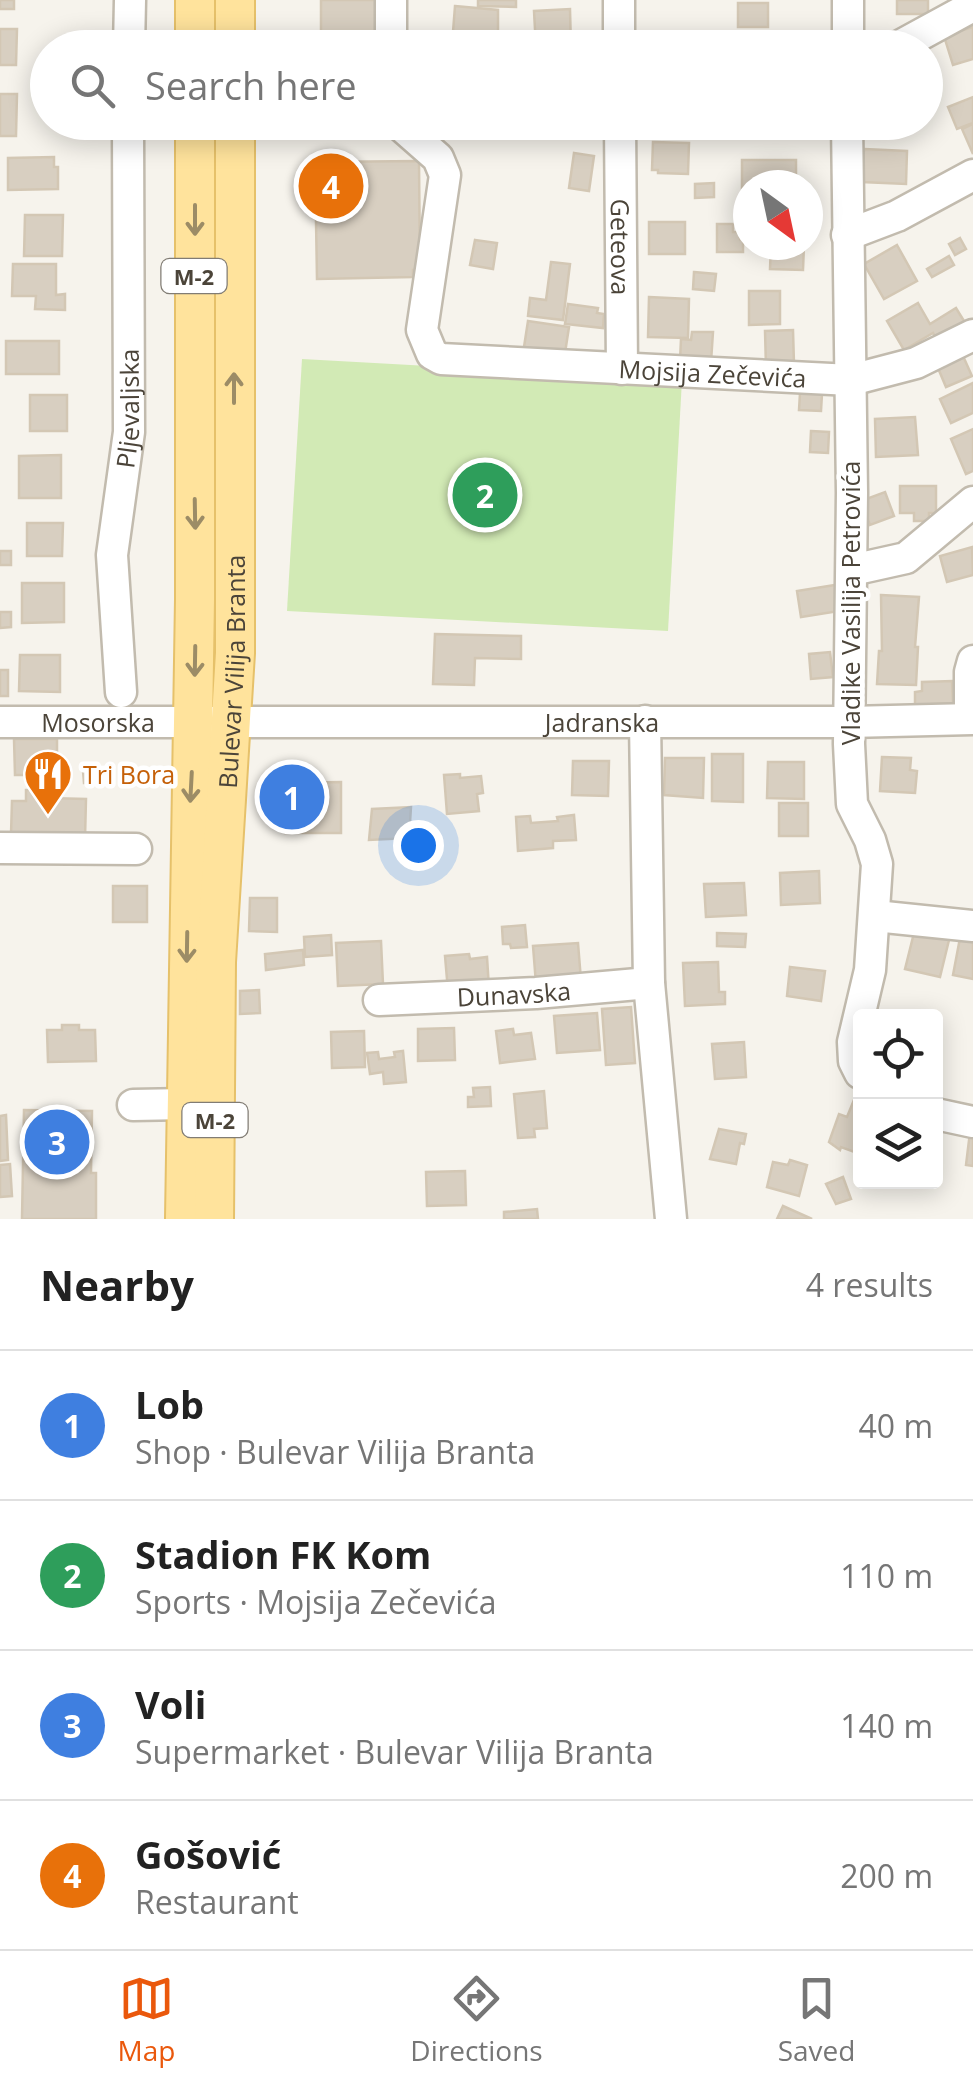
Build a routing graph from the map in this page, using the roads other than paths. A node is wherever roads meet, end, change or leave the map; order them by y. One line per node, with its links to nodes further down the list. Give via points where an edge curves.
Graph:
1 (130, 0): 8 (street)
2 (195, 0): 9 (main road)
3 (235, 0): 10 (main road)
4 (391, 0): 11 (street)
5 (619, 0): 12 (street)
6 (848, 0): 13 (street)
7 (973, 6): 14 (street)
8 (129, 30)
9 (195, 30)
10 (235, 30)
11 (390, 30)
12 (619, 30)
13 (848, 30)
14 (929, 30)
15 (128, 140): 29 (street, Pljevaljska, via 129,432 112,555)
16 (195, 140): 33 (main road, Bulevar Vilija Branta / M-2, one-way to 33)
17 (235, 140): 35 (main road, Bulevar Vilija Branta / M-2, one-way to 17)
18 (418, 140): 24 (street, Mojsija Zečevića, via 445,174 422,330 432,354)
19 (620, 140): 24 (street, Geteova)
20 (848, 140): 22 (street, Vladike Vasilija Petrovića)
21 (973, 175): 22 (street)
22 (847, 235): 25 (street, Vladike Vasilija Petrovića)
23 (973, 335): 25 (street, Mojsija Zečevića, via 916,363)
24 (622, 369): 25 (street, Mojsija Zečevića)
25 (850, 380): 27 (street, Vladike Vasilija Petrovića)
26 (973, 502): 27 (street, via 906,558)
27 (852, 570): 34 (street, Vladike Vasilija Petrovića)
28 (973, 661): 30 (street)
29 (122, 692)
30 (972, 718): 34 (street, Jadranska)
31 (645, 721): 34 (street, Jadranska); 35 (street, Jadranska); 40 (street)
32 (0, 722): 33 (street, Mosorska)
33 (194, 722): 35 (street, Jadranska); 43 (main road, Bulevar Vilija Branta / M-2, one-way to 43)
34 (848, 722): 38 (street, Vladike Vasilija Petrovića, via 852,804 877,864)
35 (232, 723): 48 (main road, Bulevar Vilija Branta / M-2, via 216,962)
36 (0, 848): 37 (street)
37 (136, 849)
38 (876, 916): 39 (street); 42 (street, Vladike Vasilija Petrovića)
39 (973, 926)
40 (649, 983): 41 (street, Dunavska); 49 (street)
41 (379, 1000)
42 (861, 1009)
43 (186, 1104): 44 (street); 47 (main road, Bulevar Vilija Branta / M-2)
44 (133, 1105)
45 (943, 1116): 46 (street)
46 (973, 1122)
47 (184, 1219)
48 (214, 1219)
49 (671, 1219)

